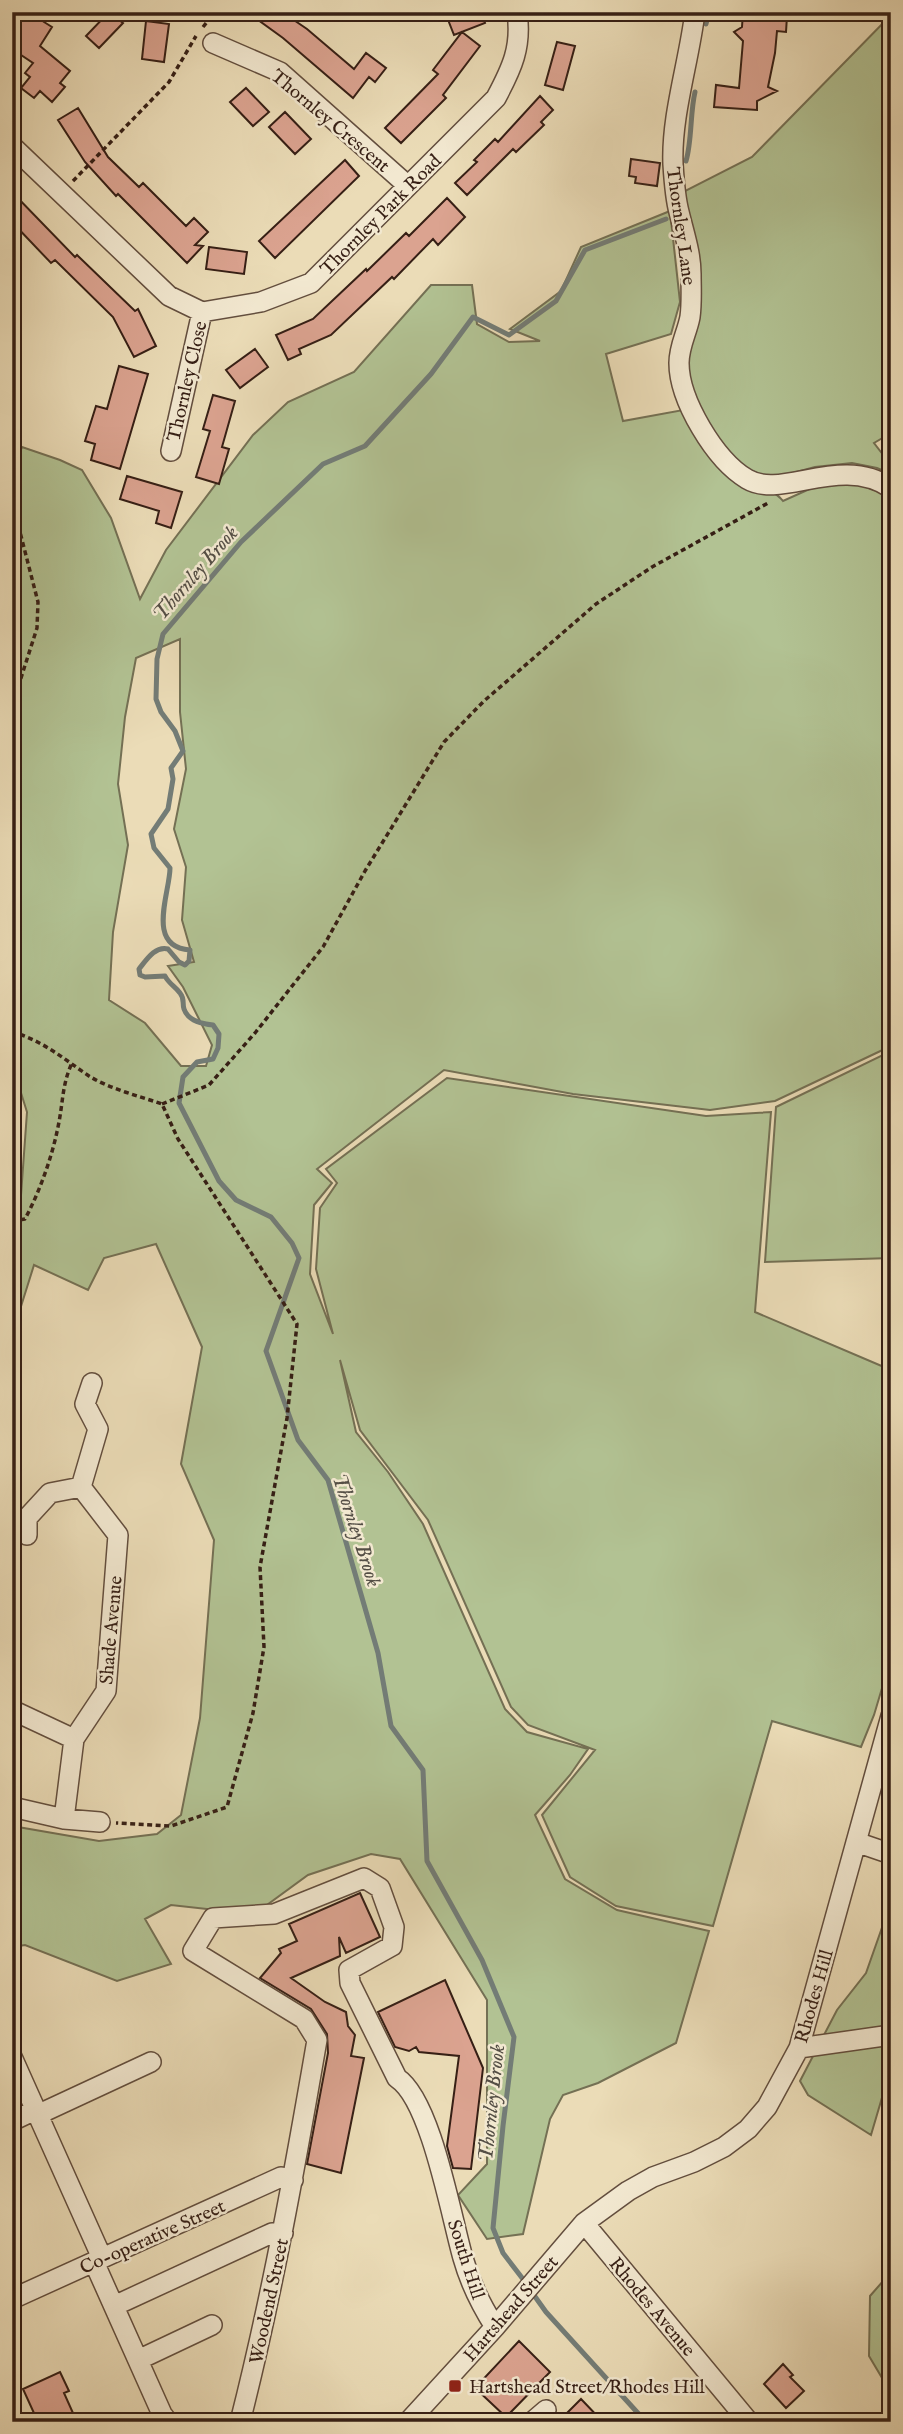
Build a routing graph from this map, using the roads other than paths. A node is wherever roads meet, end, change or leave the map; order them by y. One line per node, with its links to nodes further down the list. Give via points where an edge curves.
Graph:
1 (517, 12): 5 (street, Thornley Park Road, via 514,65 496,98)
2 (695, 12): 8 (street, Thornley Lane, via 675,123 673,163 691,271 690,318 679,363 693,411 717,453 748,480 772,484 853,475 874,478)
3 (213, 43): 5 (street, Thornley Crescent, via 280,72)
4 (12, 146): 6 (street, via 169,296)
5 (407, 185): 6 (street, Thornley Park Road, via 311,283 261,302)
6 (202, 312): 7 (street, Thornley Close)
7 (171, 451)
8 (891, 488)
9 (92, 1383): 10 (street, via 85,1404 98,1429)
10 (81, 1487): 11 (street, via 50,1493 27,1518); 14 (street, Shade Avenue, via 117,1535 106,1691)
11 (27, 1535)
12 (12, 1710): 14 (street)
13 (891, 1716): 15 (street, Rhodes Hill)
14 (74, 1739): 17 (street, Shade Avenue)
15 (886, 1751): 19 (street, Rhodes Hill)
16 (12, 1808): 17 (street)
17 (64, 1819): 18 (street)
18 (100, 1822)
19 (856, 1842): 20 (street); 22 (street, Rhodes Hill)
20 (891, 1854)
21 (891, 2035): 22 (street)
22 (799, 2048): 29 (street, Rhodes Hill, via 767,2107 748,2129 724,2147 628,2190)
23 (12, 2057): 25 (street)
24 (151, 2062): 25 (street)
25 (36, 2113): 26 (street); 31 (street)
26 (12, 2121)
27 (293, 2180): 28 (street, Woodend Street, via 317,2040 304,2019 193,1951 213,1917 274,1914 364,1878 380,1888 394,1927 392,1945 349,1970 350,1983 397,2078 422,2109); 30 (street, Woodend Street); 31 (street, Co-operative Street, via 281,2177)
28 (445, 2189): 35 (street, South Hill, via 464,2261)
29 (583, 2223): 35 (street, Hartshead Street); 40 (street, Rhodes Avenue)
30 (284, 2233): 32 (street, via 272,2233); 39 (street, Woodend Street)
31 (98, 2260): 32 (street); 33 (street, Co-operative Street)
32 (110, 2298): 36 (street)
33 (12, 2300)
34 (212, 2325): 36 (street)
35 (495, 2327): 38 (street, Hartshead Street)
36 (135, 2351): 37 (street)
37 (159, 2419)
38 (412, 2421)
39 (240, 2422)
40 (749, 2422)

